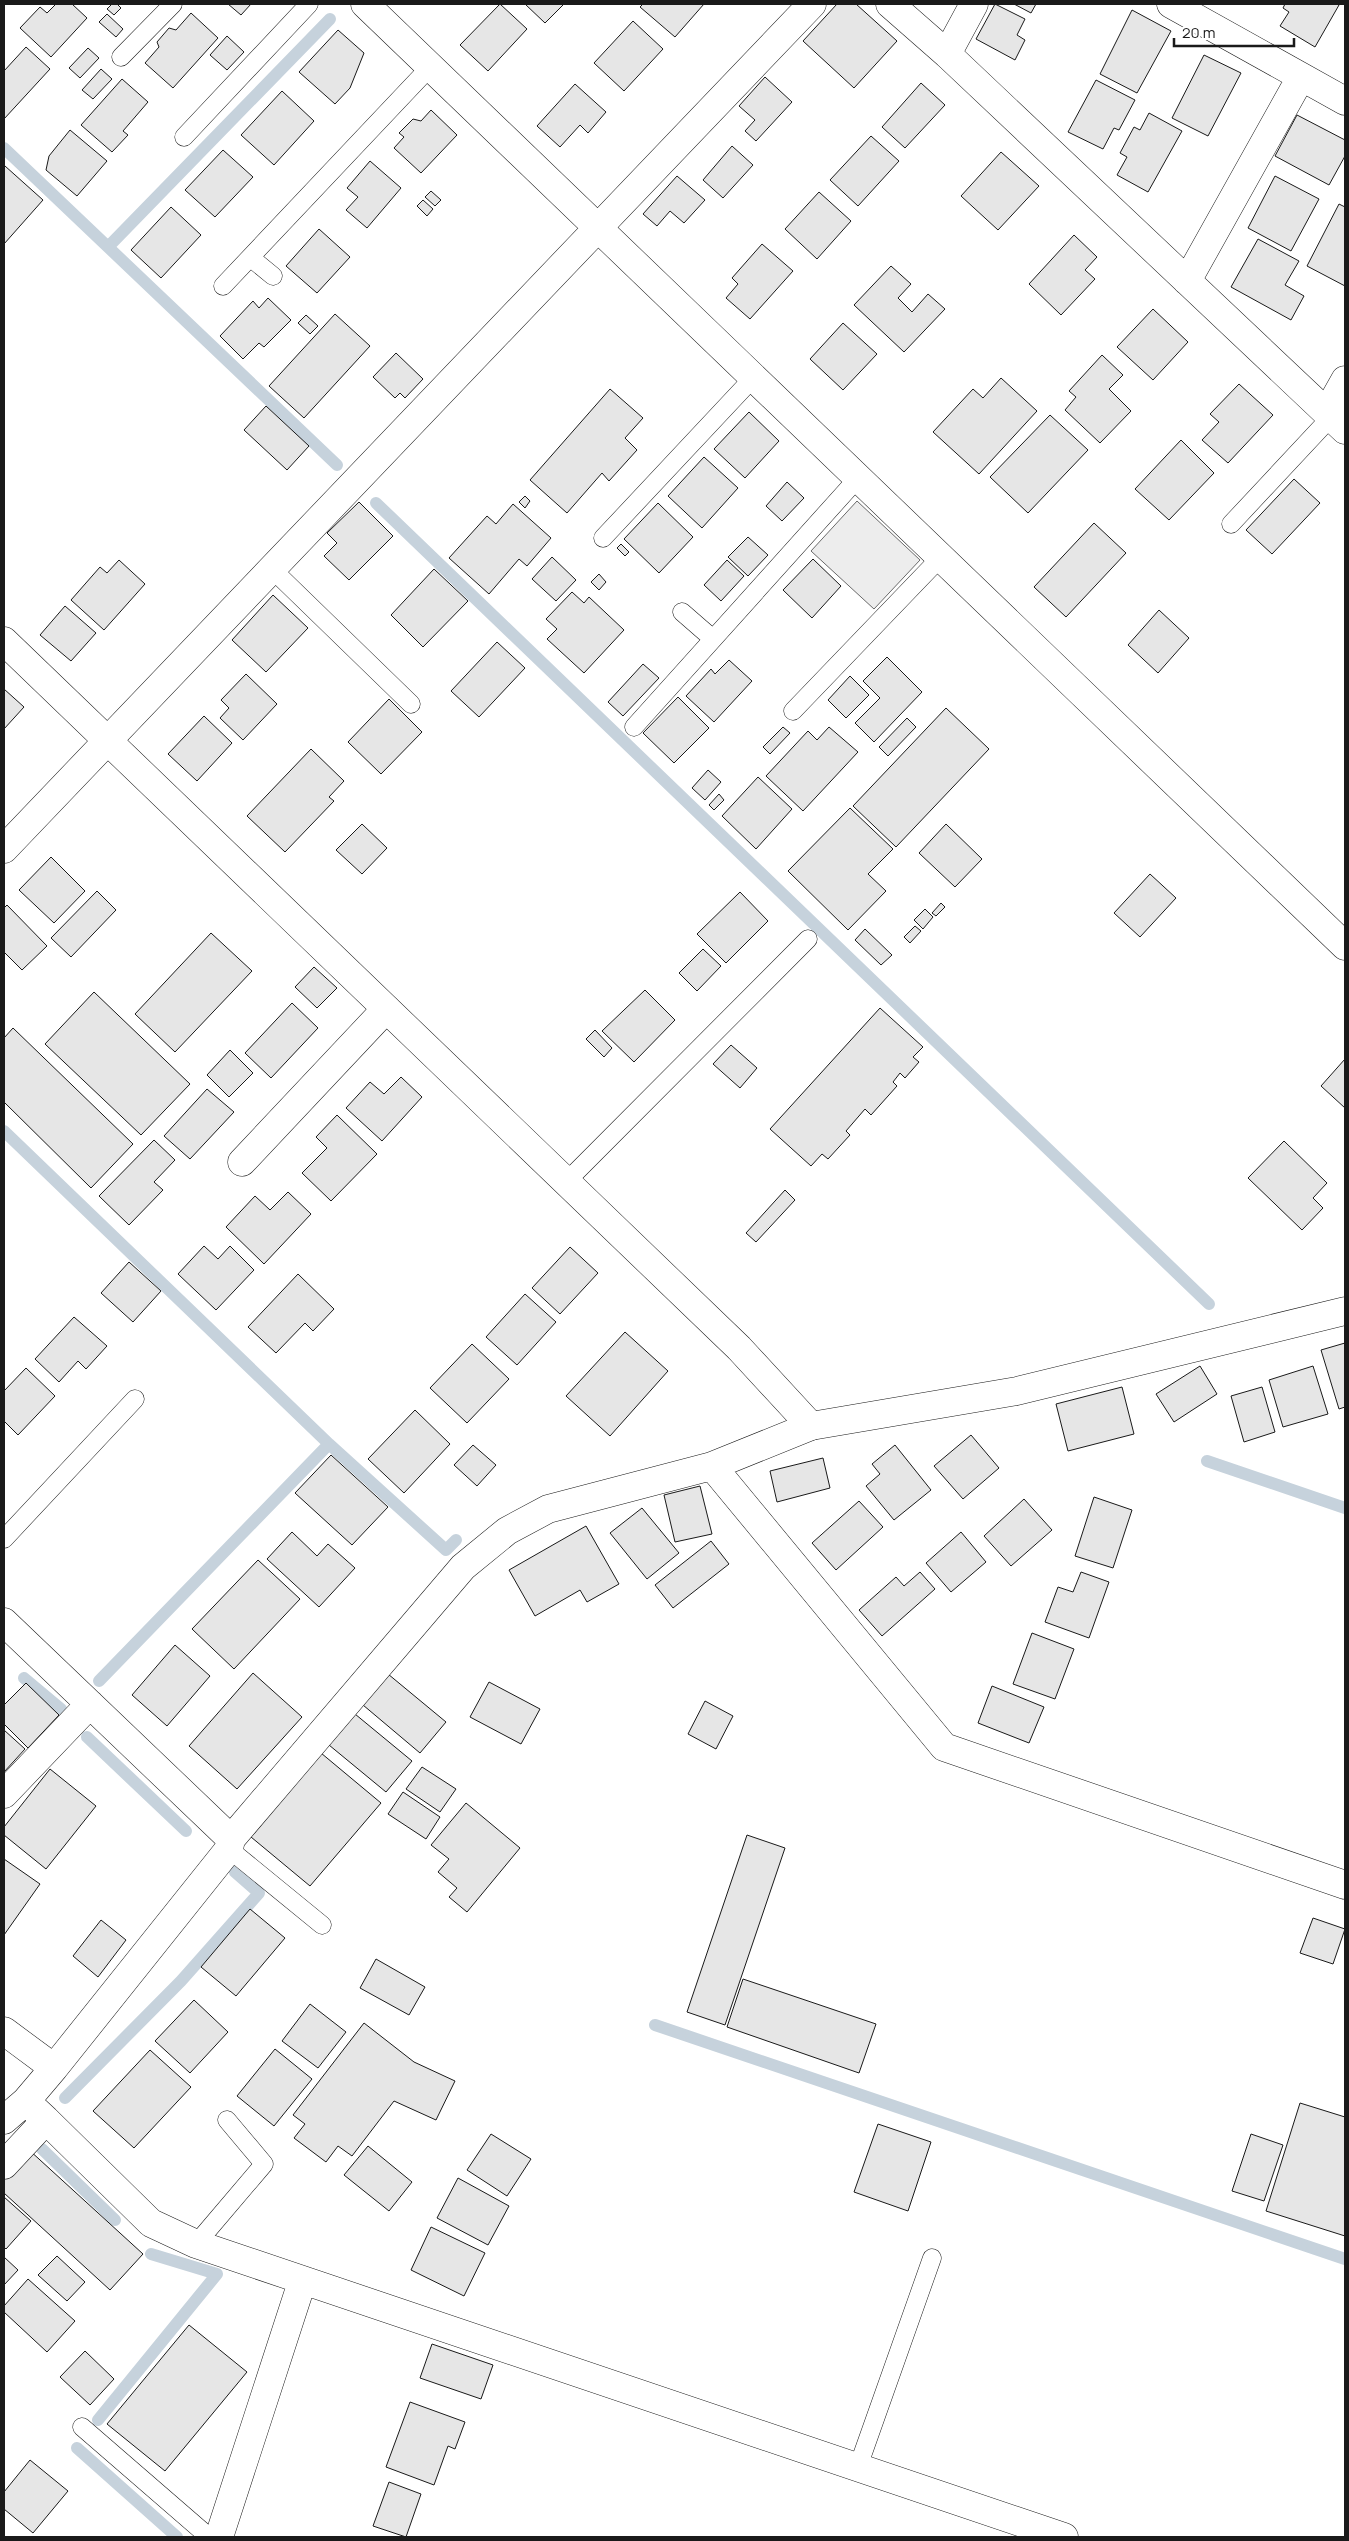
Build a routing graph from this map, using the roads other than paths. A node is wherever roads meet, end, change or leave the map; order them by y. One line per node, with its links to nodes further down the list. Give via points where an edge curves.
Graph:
1 (173, 4): 9 (lane)
2 (310, 4): 13 (lane)
3 (365, 4): 10 (street)
4 (812, 4): 14 (street)
5 (890, 4): 8 (street)
6 (974, 4): 8 (street)
7 (1171, 4): 11 (street)
8 (947, 54): 17 (street)
9 (121, 57)
10 (430, 67): 14 (street); 15 (lane)
11 (1301, 77): 12 (street); 17 (street)
12 (1345, 101)
13 (184, 137)
14 (596, 228): 19 (street); 26 (street)
15 (251, 258): 16 (lane); 18 (lane)
16 (272, 276)
17 (1187, 281): 21 (street)
18 (223, 286)
19 (753, 378): 22 (street); 24 (lane)
20 (1345, 380): 21 (street)
21 (1335, 420): 23 (lane)
22 (858, 478): 25 (street); 28 (lane)
23 (1231, 524)
24 (603, 538)
25 (940, 558): 31 (lane); 36 (street)
26 (272, 569): 30 (lane); 33 (street)
27 (682, 612): 28 (lane)
28 (713, 639): 32 (lane)
29 (4, 641): 33 (street)
30 (411, 704)
31 (793, 711)
32 (634, 727)
33 (108, 740): 34 (street); 37 (street)
34 (4, 849)
35 (808, 939): 39 (lane)
36 (1345, 946)
37 (386, 1009): 38 (street); 39 (street)
38 (242, 1162)
39 (566, 1182): 42 (street, via 739,1348)
40 (1345, 1311): 42 (street, via 1017,1391)
41 (135, 1399): 44 (lane)
42 (811, 1426): 43 (street)
43 (712, 1466): 48 (street, via 548,1508 507,1531 463,1567); 49 (street, via 944,1747)
44 (4, 1539)
45 (4, 1622): 46 (street)
46 (90, 1704): 47 (street); 48 (street)
47 (4, 1794)
48 (230, 1844): 50 (lane); 52 (street)
49 (1345, 1885)
50 (322, 1925)
51 (4, 2032): 52 (street)
52 (54, 2068): 53 (street)
53 (26, 2101): 54 (street); 55 (street)
54 (4, 2120)
55 (46, 2120): 57 (street); 58 (street, via 152,2223)
56 (227, 2120): 58 (lane, via 264,2164)
57 (4, 2165)
58 (196, 2244): 60 (street)
59 (932, 2258): 62 (lane)
60 (302, 2282): 62 (street); 64 (street)
61 (82, 2427): 63 (lane)
62 (858, 2467): 65 (street)
63 (209, 2537)
64 (219, 2537)
65 (1064, 2537)

